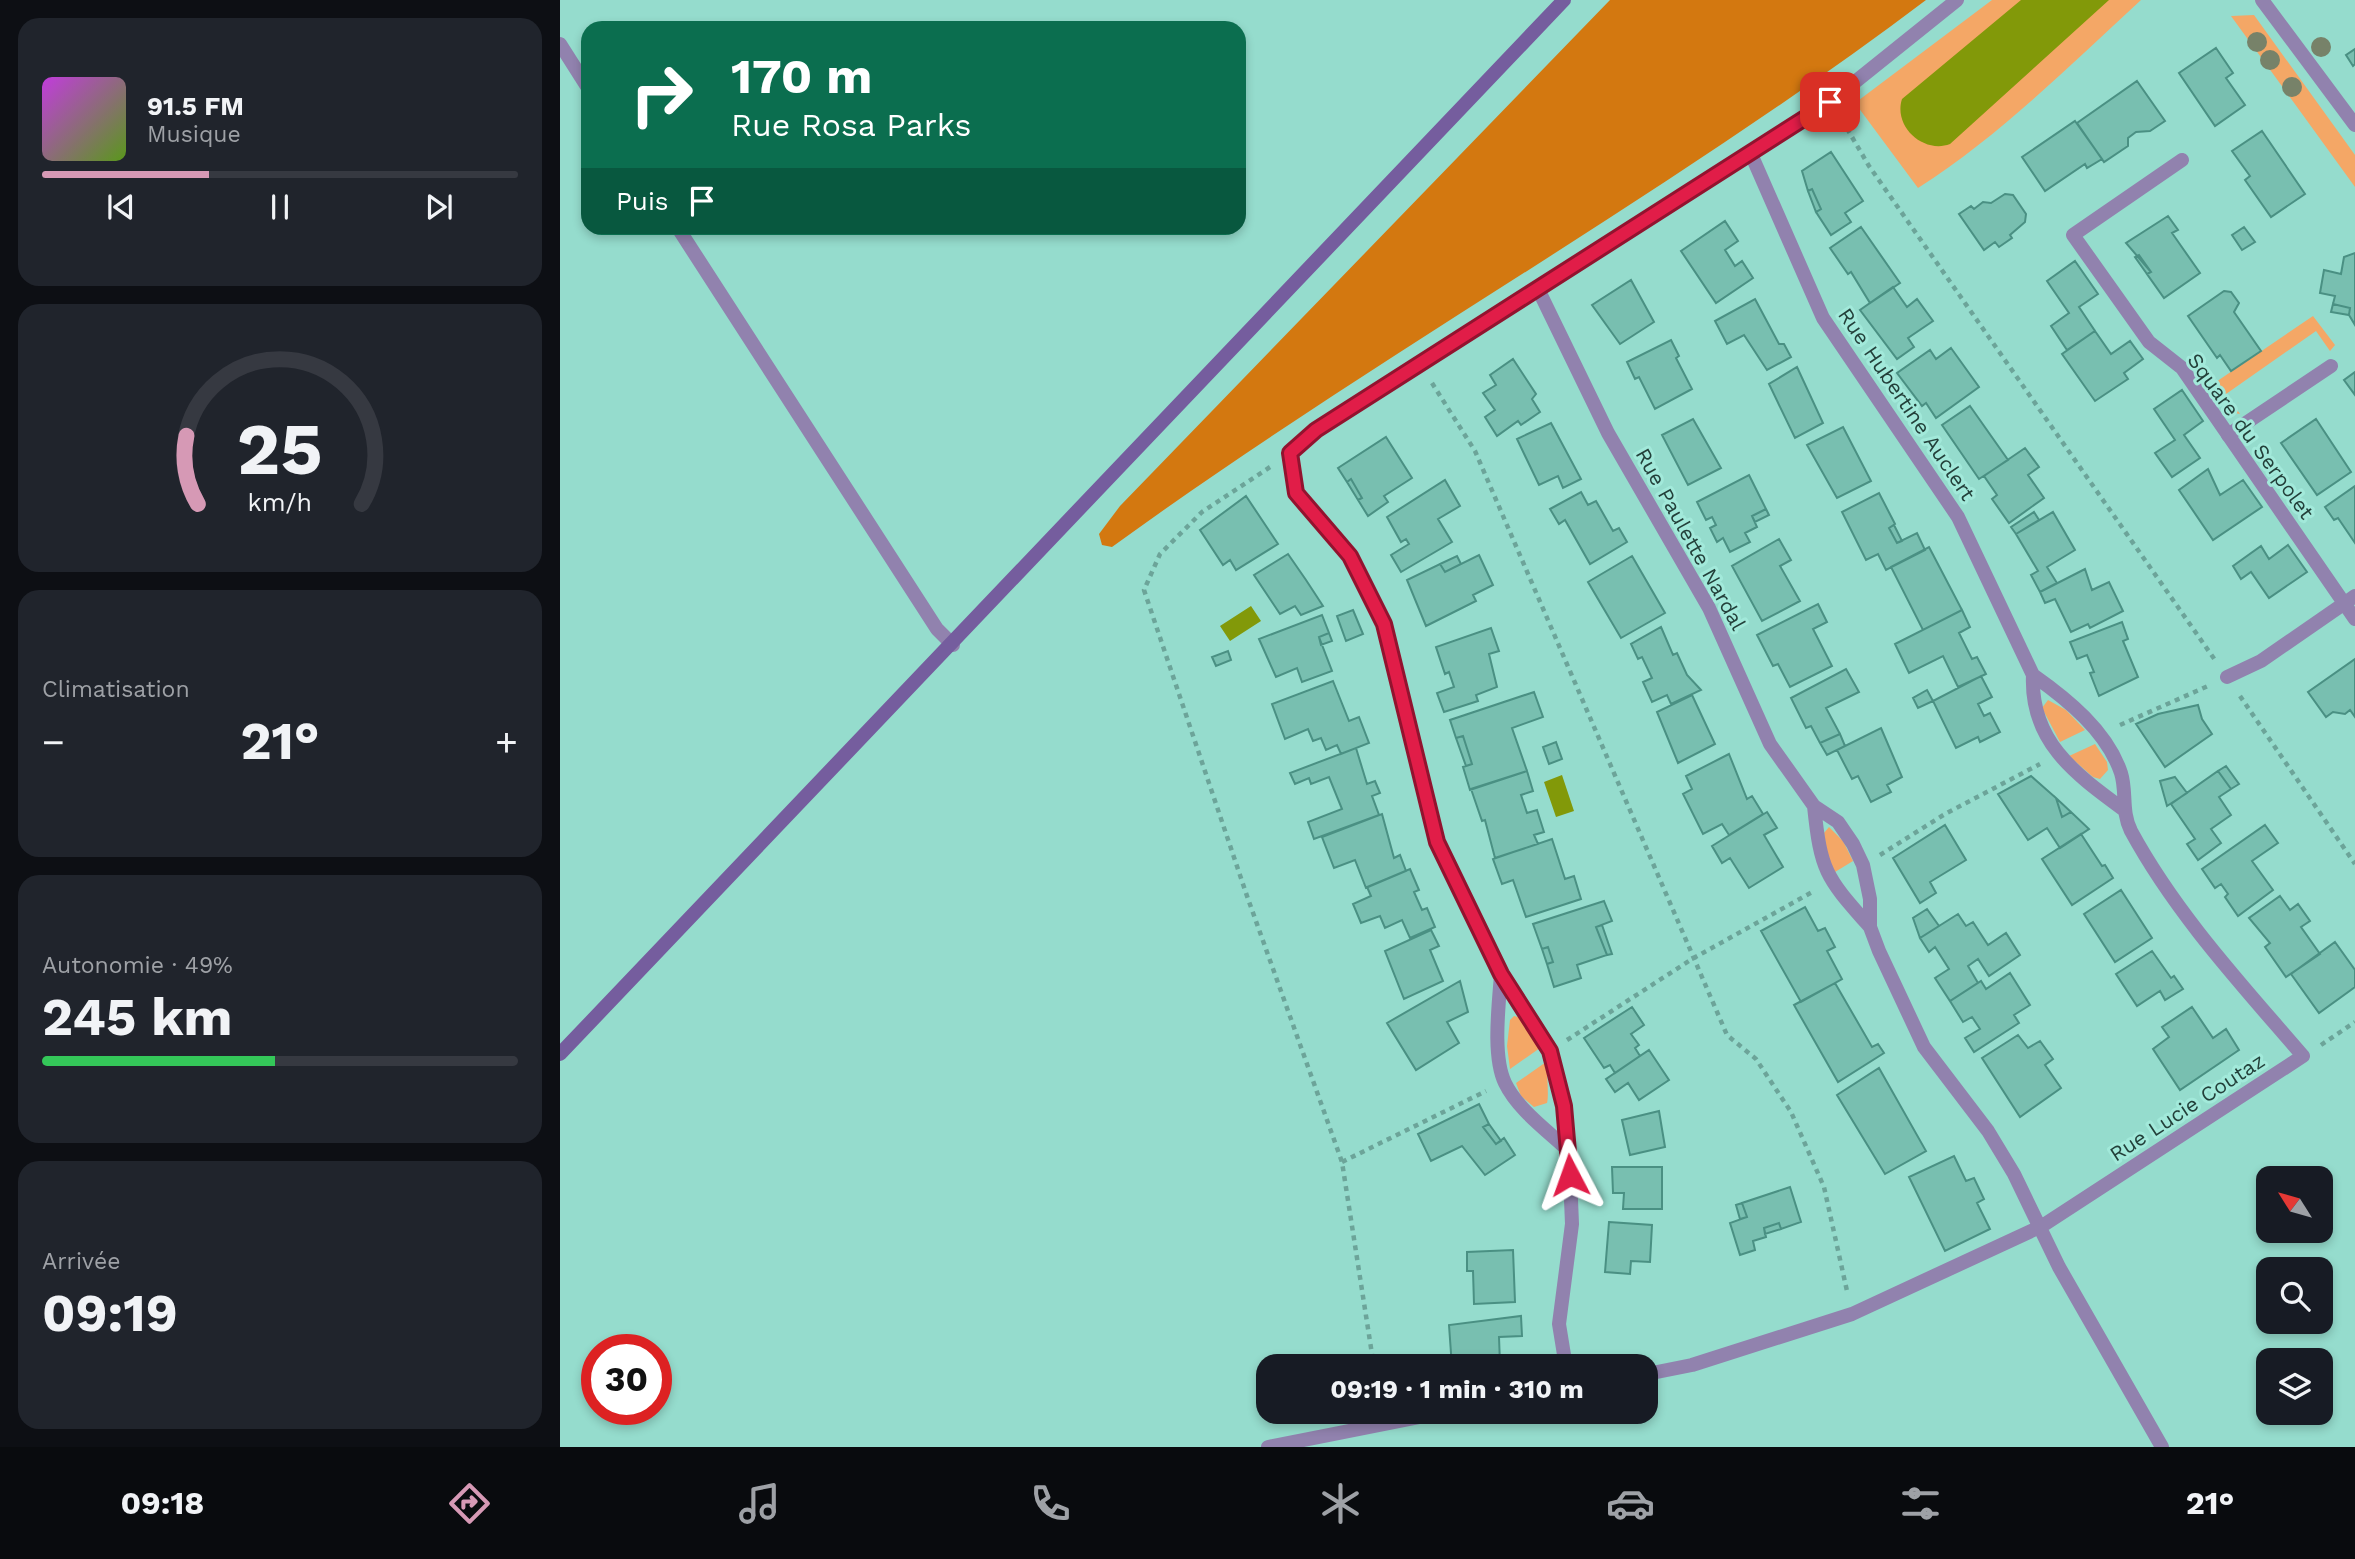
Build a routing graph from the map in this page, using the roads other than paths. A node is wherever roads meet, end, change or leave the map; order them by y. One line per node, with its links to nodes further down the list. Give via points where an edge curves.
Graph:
1 (1564, 0): 15 (main road)
2 (1957, 0): 7 (street, via 1830,102)
3 (2262, 0): 6 (street)
4 (560, 44): 5 (street)
5 (581, 77)
6 (2355, 125)
7 (1751, 154): 10 (street); 16 (street, Rue Hubertine Auclert, via 1823,318 1958,517)
8 (2182, 160): 12 (street, Square du Serpolet, via 2073,235 2149,342 2182,368)
9 (683, 235): 15 (street, via 937,629)
10 (1538, 289): 18 (street, Rue Paulette Nardal, via 1608,433 1709,608 1770,744); 21 (street, via 1316,430 1290,453 1296,493 1350,556 1384,624 1437,842)
11 (2331, 366): 12 (street)
12 (2228, 435): 13 (street, Square du Serpolet)
13 (2350, 600): 14 (street, Square du Serpolet); 17 (street, via 2261,661)
14 (2355, 619)
15 (953, 645): 22 (main road)
16 (2033, 675): 19 (street, Rue Hubertine Auclert, via 2061,695 2099,734 2121,774); 19 (street, Rue Hubertine Auclert, via 2032,698 2039,721 2058,755)
17 (2227, 677)
18 (1814, 806): 20 (street, Rue Paulette Nardal, via 1821,860 1830,881); 20 (street, Rue Paulette Nardal, via 1838,822 1863,865)
19 (2123, 809): 23 (street, Rue Hubertine Auclert, via 2131,830 2197,932)
20 (1870, 927): 25 (street, Rue Paulette Nardal, via 1924,1047 1988,1130)
21 (1501, 974): 24 (street, via 1550,1051); 24 (street, via 1498,1041 1504,1082)
22 (560, 1054)
23 (2303, 1056): 25 (street, Rue Lucie Coutaz)
24 (1569, 1151): 26 (street, via 1572,1223 1559,1324)
25 (2042, 1226): 27 (street, Rue Lucie Coutaz, via 1852,1314); 30 (street, Rue Paulette Nardal, via 2060,1267)
26 (1564, 1354)
27 (1658, 1371)
28 (1379, 1424): 29 (street)
29 (1268, 1447)
30 (2162, 1447)

